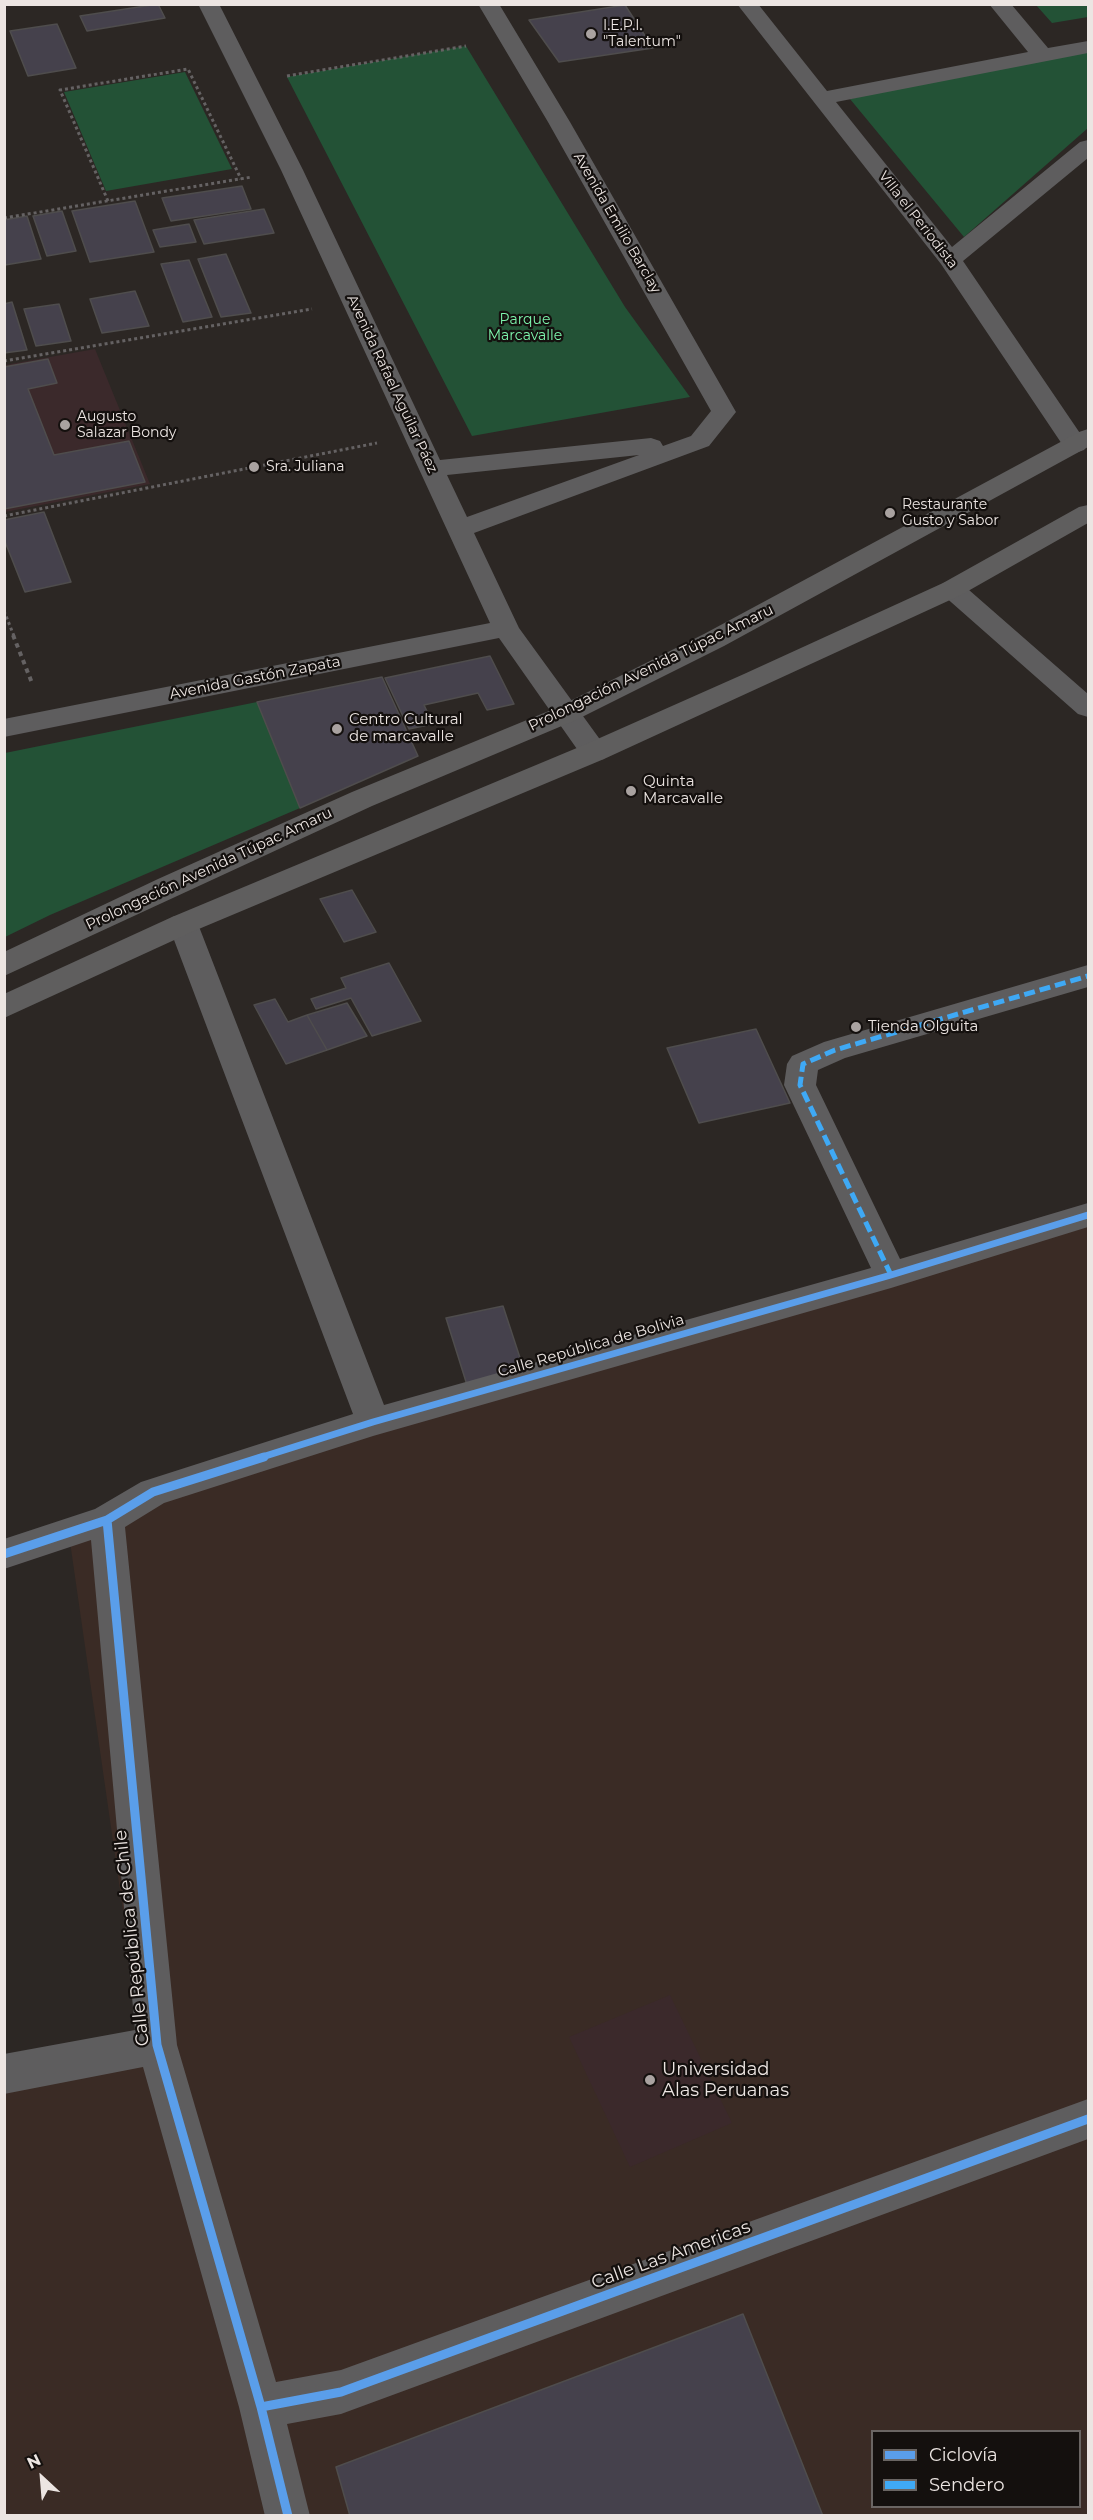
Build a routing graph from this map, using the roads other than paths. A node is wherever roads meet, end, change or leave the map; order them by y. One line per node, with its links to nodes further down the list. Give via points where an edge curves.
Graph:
1 (208, 4): 12 (street, Avenida Rafael Aguilar Páez, via 292,170)
2 (488, 4): 10 (street, Avenida Emilio Barclay, via 723,412)
3 (747, 4): 7 (street, Villa el Periodista)
4 (999, 4): 6 (street)
5 (1089, 47): 6 (street)
6 (1042, 55): 7 (street)
7 (823, 98): 9 (street, Villa el Periodista)
8 (1089, 147): 9 (street)
9 (950, 260): 11 (street, Villa el Periodista)
10 (700, 441): 12 (street); 14 (street)
11 (1082, 441): 18 (main road, Prolongación Avenida Túpac Amaru)
12 (431, 469): 14 (street, Avenida Rafael Aguilar Páez)
13 (1089, 513): 15 (main road)
14 (460, 529): 16 (street, Avenida Rafael Aguilar Páez)
15 (952, 589): 17 (street); 20 (main road)
16 (506, 628): 18 (street, Avenida Rafael Aguilar Páez); 19 (street, Avenida Gastón Zapata)
17 (1089, 708)
18 (566, 714): 20 (street, Avenida Rafael Aguilar Páez); 22 (main road, Prolongación Avenida Túpac Amaru, via 362,799)
19 (4, 728)
20 (594, 752): 21 (main road)
21 (183, 924): 24 (main road); 27 (street)
22 (4, 965)
23 (1089, 976): 26 (street, via 835,1050 803,1064 800,1085)
24 (4, 1007)
25 (1089, 1215): 26 (street, Calle República de Bolivia)
26 (891, 1275): 27 (street, Calle República de Bolivia)
27 (373, 1422): 28 (street, Calle República de Bolivia, via 153,1492)
28 (107, 1520): 29 (street, Calle República de Bolivia); 30 (street, Calle República de Chile)
29 (4, 1554)
30 (157, 2045): 31 (street); 33 (street, Calle República de Chile)
31 (4, 2074)
32 (1089, 2119): 33 (street, Calle Las Americas, via 341,2392)
33 (261, 2407): 34 (street, Calle República de Chile)
34 (288, 2516)

